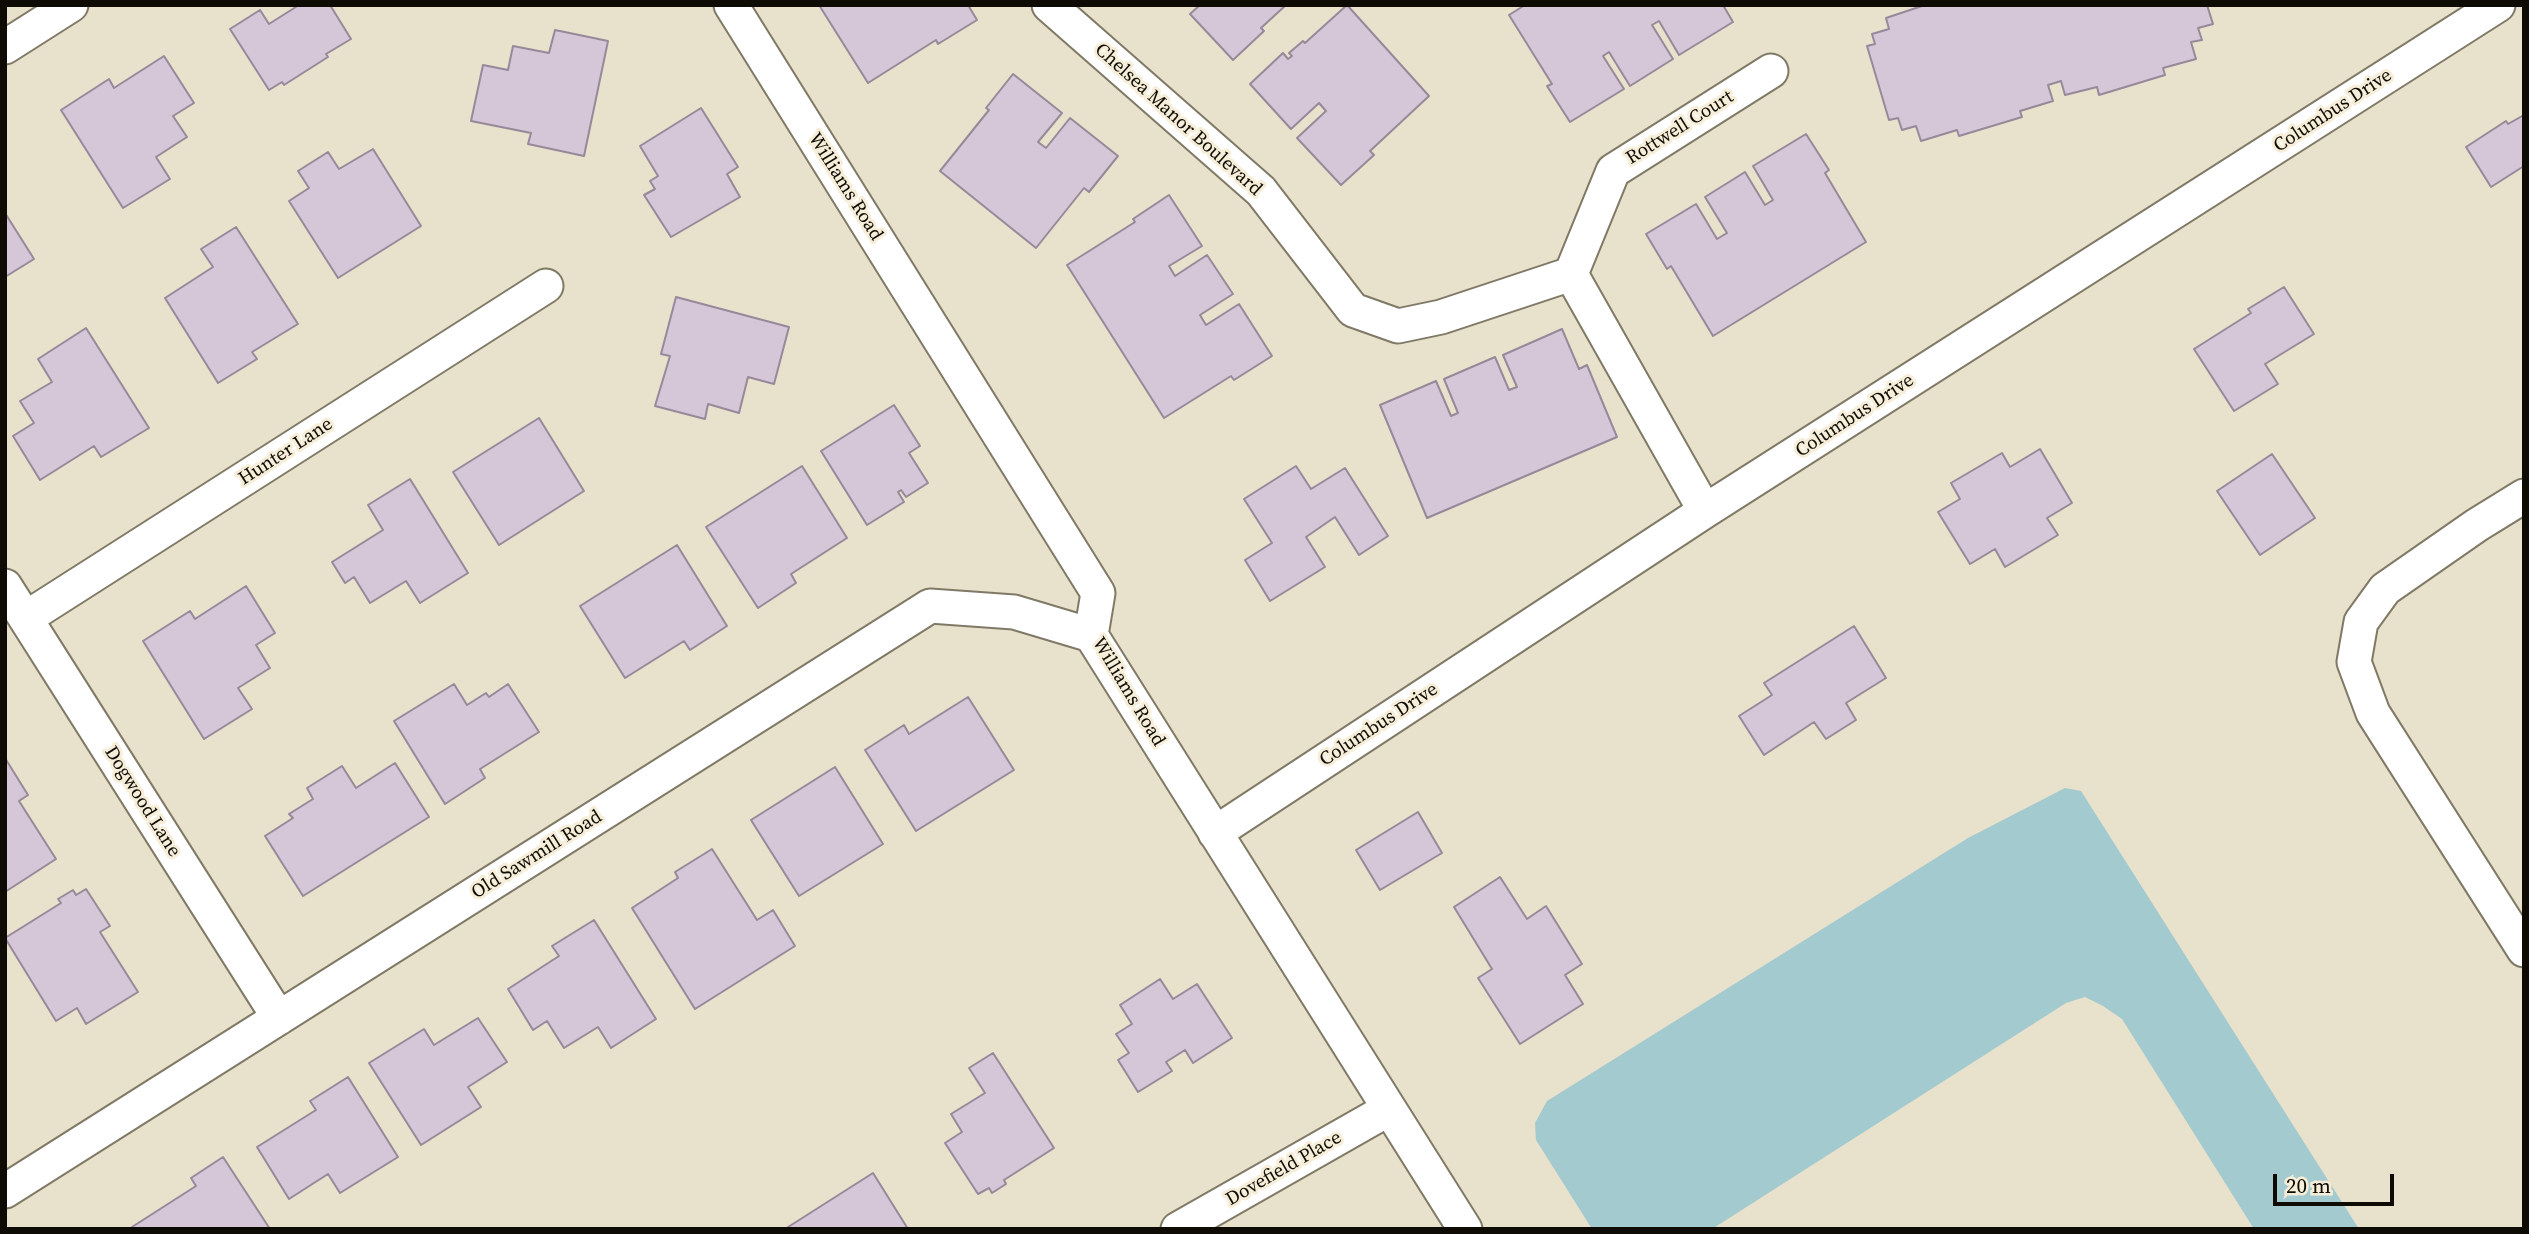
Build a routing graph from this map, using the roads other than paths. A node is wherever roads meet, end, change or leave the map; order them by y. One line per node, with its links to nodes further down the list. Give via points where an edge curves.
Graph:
1 (71, 5): 5 (street)
2 (731, 5): 13 (street, Williams Road, via 1098,593)
3 (1049, 5): 7 (street, Chelsea Manor Boulevard, via 1261,191 1353,310 1398,326 1441,317)
4 (2498, 5): 10 (street, Columbus Drive)
5 (5, 47)
6 (1771, 71): 7 (street, Rottwell Court, via 1613,171)
7 (1570, 274): 10 (street)
8 (546, 286): 12 (street, Hunter Lane)
9 (2524, 496): 15 (street, via 2385,589 2361,622 2354,662 2373,713)
10 (1705, 511): 14 (street, Columbus Drive)
11 (5, 586): 12 (street, Dogwood Lane)
12 (26, 618): 16 (street, Dogwood Lane)
13 (1091, 635): 14 (street, Williams Road); 16 (street, Old Sawmill Road, via 1014,612 930,606)
14 (1215, 833): 17 (street, Williams Road)
15 (2524, 950)
16 (279, 1018): 18 (street, Old Sawmill Road)
17 (1389, 1109): 19 (street, Dovefield Place); 20 (street, Williams Road)
18 (5, 1191)
19 (1178, 1229)
20 (1465, 1229)

